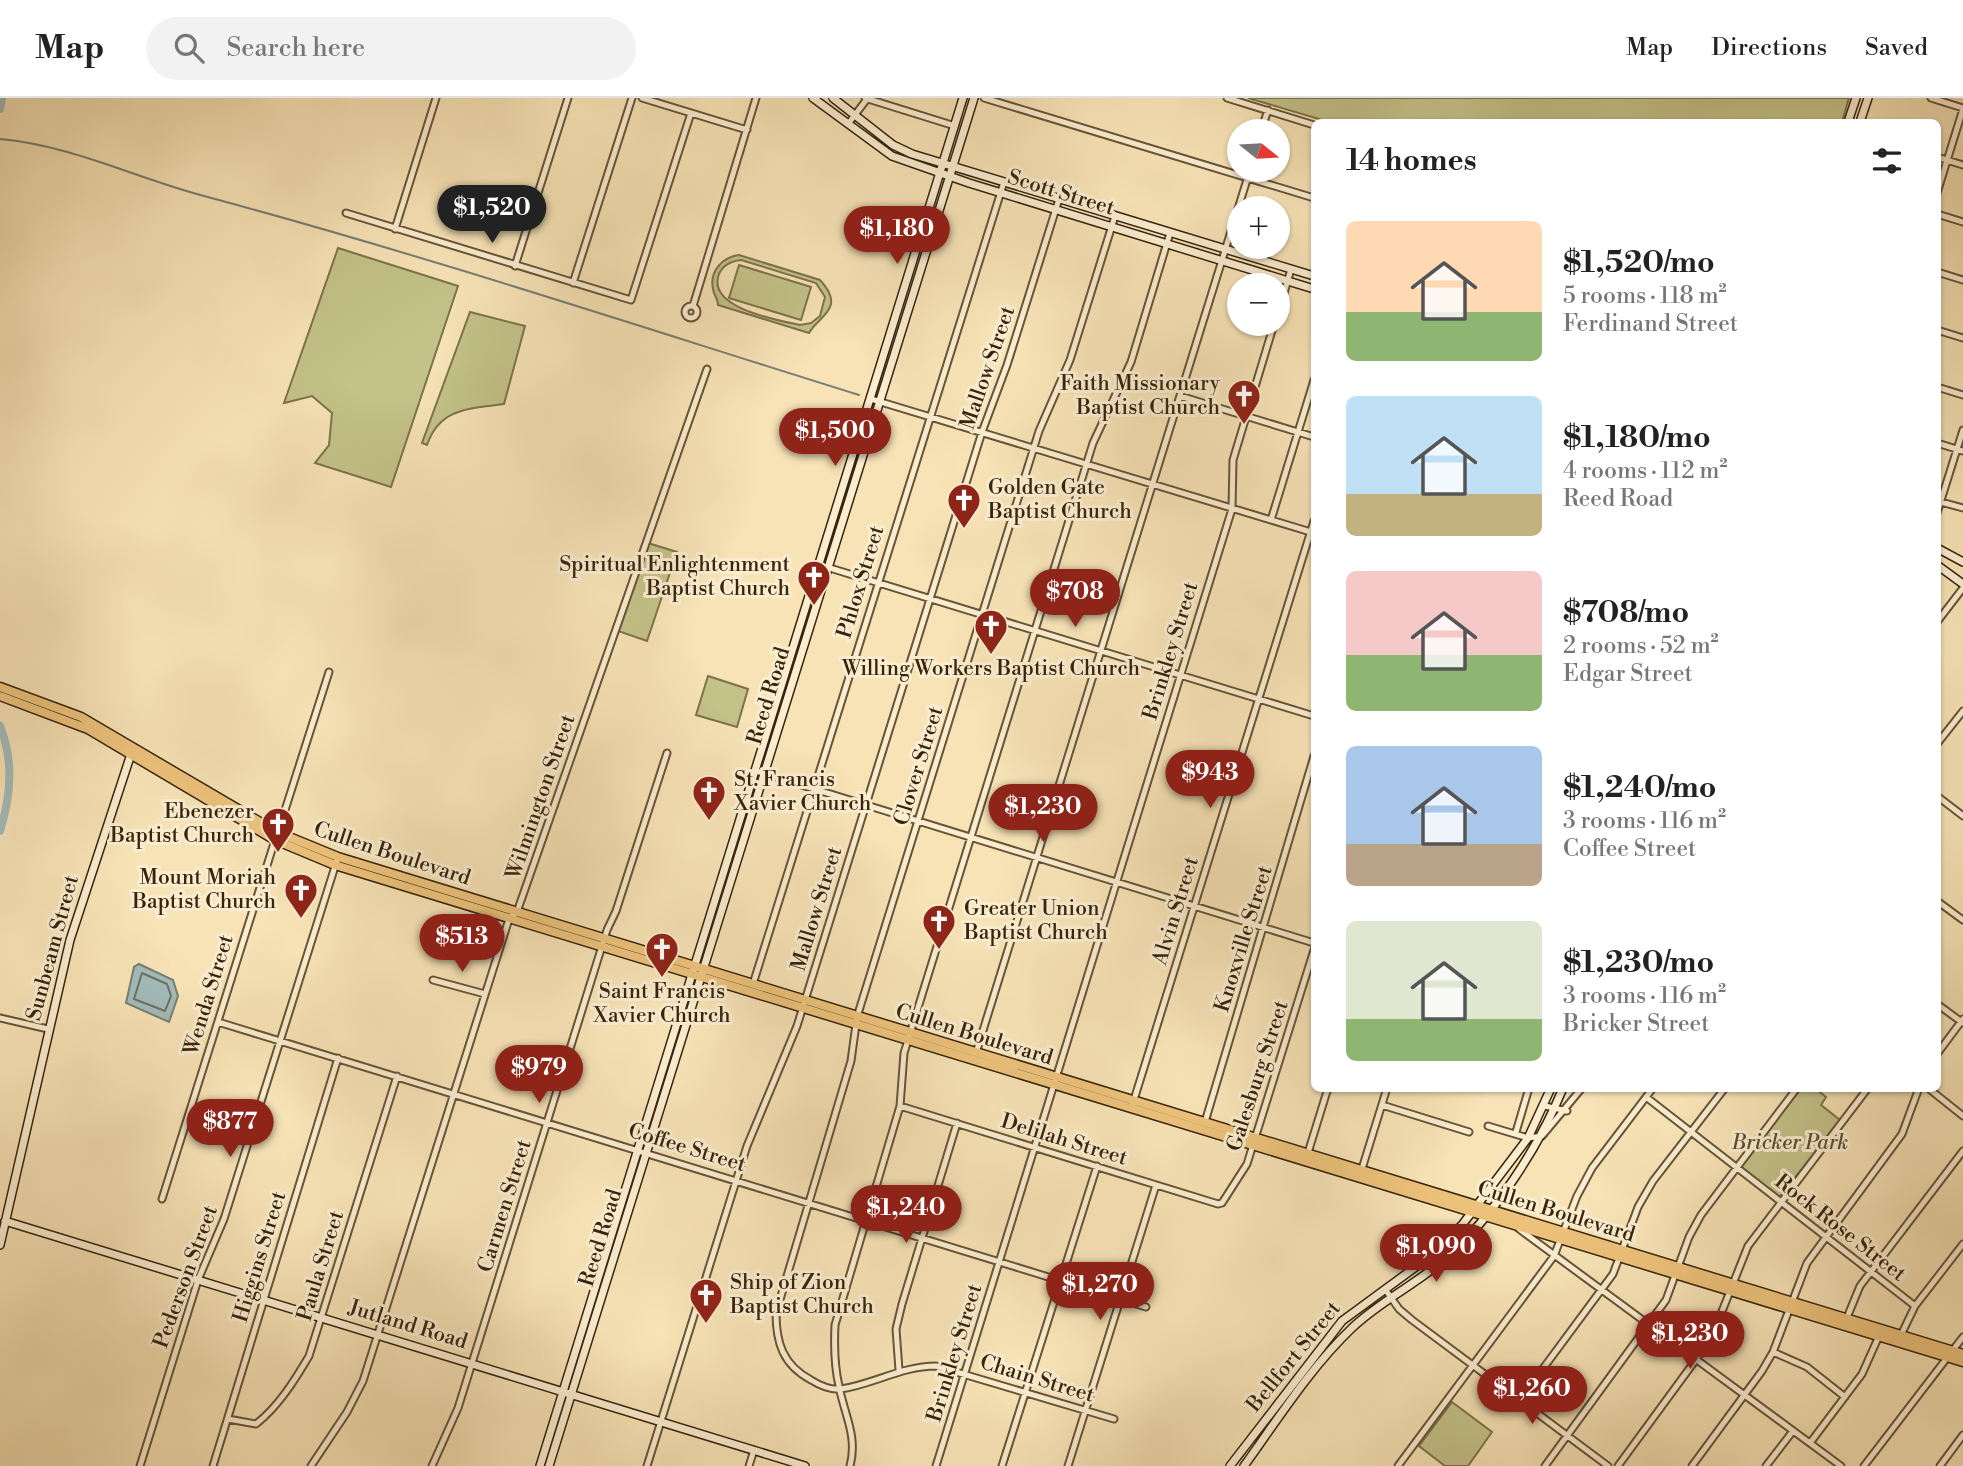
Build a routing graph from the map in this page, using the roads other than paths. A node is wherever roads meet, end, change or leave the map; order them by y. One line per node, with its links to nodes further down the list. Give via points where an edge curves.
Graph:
1 (436, 98): 46 (street)
2 (568, 98): 51 (street)
3 (632, 98): 59 (street)
4 (642, 98): 18 (street)
5 (757, 98): 26 (street)
6 (813, 98): 24 (street, Scott Street)
7 (833, 98): 19 (street, Scott Street)
8 (866, 98): 19 (street); 25 (street)
9 (963, 98): 25 (street, Reed Road)
10 (974, 98): 29 (street, Reed Road)
11 (984, 98): 31 (street)
12 (1227, 98): 17 (street)
13 (1856, 98): 21 (street)
14 (1867, 98): 22 (street)
15 (1931, 98): 16 (street)
16 (1963, 108): 28 (street)
17 (1268, 110): 20 (street); 23 (street)
18 (691, 113): 26 (street); 59 (street, via 631,300)
19 (856, 115): 24 (street); 29 (street, Scott Street, via 893,145)
20 (1265, 119)
21 (1849, 119)
22 (1861, 119)
23 (1311, 124)
24 (848, 125): 32 (street, Scott Street, via 892,156)
25 (955, 126): 29 (street, Reed Road)
26 (747, 130): 61 (street)
27 (1941, 159): 28 (street)
28 (1947, 160): 30 (street); 33 (street)
29 (947, 165): 32 (street, Reed Road); 34 (street, Scott Street)
30 (1963, 165)
31 (1227, 172)
32 (944, 175): 37 (street, Scott Street); 70 (street, Reed Road)
33 (1941, 180)
34 (1004, 182): 37 (street, Phlox Street); 39 (street, Scott Street)
35 (1246, 182): 49 (street)
36 (1260, 182): 38 (street)
37 (1001, 193): 40 (street, Scott Street); 72 (street, Phlox Street)
38 (1311, 197)
39 (1059, 199): 40 (street, Mallow Street); 43 (street, Scott Street)
40 (1056, 210): 45 (street, Scott Street); 74 (street, Mallow Street)
41 (346, 213): 46 (street)
42 (1941, 215): 44 (street)
43 (1115, 216): 45 (street, Clover Street); 47 (street, Scott Street)
44 (1963, 222)
45 (1112, 227): 48 (street, Scott Street); 78 (street, Clover Street, via 1070,360)
46 (395, 229): 51 (street)
47 (1170, 233): 48 (street); 49 (street, Scott Street)
48 (1167, 244): 50 (street, Scott Street); 80 (street, via 1131,362)
49 (1226, 250): 50 (street); 52 (street, Scott Street)
50 (1222, 261): 53 (street, Scott Street); 69 (street)
51 (515, 266): 59 (street)
52 (1291, 270): 54 (street); 56 (street, Scott Street)
53 (1261, 273)
54 (1290, 273)
55 (1941, 273): 57 (street)
56 (1311, 275)
57 (1963, 280)
58 (1290, 282): 60 (street, Scott Street)
59 (573, 283)
60 (1311, 288)
61 (693, 306)
62 (1941, 331): 64 (street)
63 (1271, 336): 71 (street, Brinkley Street)
64 (1963, 338)
65 (707, 369): 128 (street, Wilmington Street)
66 (1941, 388): 68 (street)
67 (1311, 390): 75 (street)
68 (1963, 395)
69 (1180, 396): 71 (street); 81 (street)
70 (874, 400): 72 (street); 90 (street, Reed Road)
71 (1246, 416): 75 (street); 84 (street, Brinkley Street, via 1233,460)
72 (930, 417): 74 (street); 92 (street, Phlox Street)
73 (1963, 430): 79 (street)
74 (982, 432): 78 (street); 94 (street, Mallow Street)
75 (1298, 432): 76 (street); 85 (street)
76 (1311, 436)
77 (1941, 444): 79 (street)
78 (1034, 448): 80 (street); 95 (street, Clover Street)
79 (1960, 450): 82 (street)
80 (1086, 465): 81 (street); 97 (street)
81 (1152, 485): 84 (street); 98 (street)
82 (1941, 502): 83 (street)
83 (1963, 508)
84 (1232, 509): 85 (street); 100 (street, Brinkley Street)
85 (1271, 520): 86 (street)
86 (1311, 532)
87 (1311, 535): 103 (street, Alvin Street)
88 (1941, 550): 89 (street)
89 (1963, 562)
90 (823, 566): 92 (street); 111 (street, Reed Road)
91 (1941, 568): 93 (street)
92 (877, 583): 94 (street); 113 (street, Phlox Street)
93 (1963, 586): 96 (street)
94 (930, 598): 95 (street); 116 (street, Mallow Street)
95 (982, 615): 97 (street); 119 (street, Clover Street)
96 (1941, 616)
97 (1034, 631): 98 (street); 121 (street)
98 (1101, 651): 100 (street); 122 (street)
99 (330, 672): 120 (street, Wenda Street)
100 (1180, 675): 103 (street); 124 (street, Brinkley Street)
101 (0, 687): 104 (main road, Cullen Boulevard)
102 (0, 696): 104 (main road, Cullen Boulevard)
103 (1259, 699): 106 (street); 127 (street, Alvin Street)
104 (27, 700): 108 (main road, Cullen Boulevard, via 81,717)
105 (1963, 712): 107 (street)
106 (1311, 715)
107 (1941, 739)
108 (132, 750): 112 (main road, Cullen Boulevard); 145 (street, Sunbeam Street, via 70,940)
109 (667, 753): 133 (street, Carmen Street)
110 (1311, 767): 131 (street, Knoxville Street)
111 (760, 772): 113 (street); 135 (street, Reed Road)
112 (176, 776): 115 (main road, Cullen Boulevard); 117 (main road, Cullen Boulevard)
113 (814, 788): 116 (street); 137 (street, Phlox Street)
114 (1941, 799): 118 (street)
115 (215, 804): 117 (main road); 120 (main road, Cullen Boulevard)
116 (866, 804): 119 (street); 139 (street, Mallow Street)
117 (242, 811): 120 (main road, Cullen Boulevard)
118 (1963, 816)
119 (919, 820): 121 (street); 142 (street, Clover Street)
120 (276, 836): 123 (main road, Cullen Boulevard); 144 (street, Wenda Street)
121 (970, 836): 122 (street); 146 (street)
122 (1038, 856): 124 (street); 149 (street)
123 (336, 861): 125 (main road, Cullen Boulevard); 147 (street, Pederson Street)
124 (1116, 881): 127 (street); 152 (street, Brinkley Street)
125 (447, 895): 128 (main road, Cullen Boulevard); 129 (main road, Cullen Boulevard)
126 (1941, 904): 130 (street)
127 (1195, 905): 131 (street); 167 (street, Alvin Street)
128 (517, 912): 129 (street, Wilmington Street); 133 (main road, Cullen Boulevard)
129 (509, 919): 133 (main road, Cullen Boulevard); 138 (street)
130 (1963, 920)
131 (1265, 927): 132 (street); 177 (street, Knoxville Street)
132 (1311, 942)
133 (603, 943): 135 (main road, Cullen Boulevard); 174 (street, Carmen Street)
134 (1311, 960): 183 (street, Galesburg Street)
135 (697, 972): 137 (main road, Cullen Boulevard); 185 (street, Reed Road)
136 (433, 980): 138 (street)
137 (752, 989): 139 (main road, Cullen Boulevard)
138 (485, 995): 165 (street)
139 (804, 1005): 142 (main road, Cullen Boulevard); 191 (street, Mallow Street)
140 (1941, 1007): 143 (street)
141 (0, 1018): 145 (street)
142 (856, 1021): 146 (main road, Cullen Boulevard); 194 (street, Clover Street, via 851,1061)
143 (1962, 1021): 148 (street)
144 (218, 1022): 147 (street, Coffee Street); 193 (street, Wenda Street)
145 (48, 1029): 199 (street, Sunbeam Street)
146 (908, 1037): 149 (main road, Cullen Boulevard); 169 (street)
147 (280, 1041): 150 (street, Coffee Street); 214 (street, Pederson Street, via 224,1219)
148 (1941, 1049)
149 (975, 1057): 152 (main road, Cullen Boulevard)
150 (338, 1058): 151 (street, Coffee Street); 221 (street, Higgins Street)
151 (397, 1076): 165 (street, Coffee Street); 225 (street, Paula Street)
152 (1053, 1081): 167 (main road, Cullen Boulevard); 184 (street, Brinkley Street)
153 (1327, 1092): 187 (street)
154 (1386, 1092): 168 (street)
155 (1528, 1092): 179 (street)
156 (1550, 1092): 170 (street, Bellfort Street)
157 (1561, 1092): 171 (street, Bellfort Street)
158 (1579, 1092): 172 (street)
159 (1650, 1092): 166 (street)
160 (1723, 1092): 180 (street)
161 (1794, 1092): 189 (street)
162 (1865, 1092): 195 (street)
163 (1918, 1092): 204 (street, via 1902,1135)
164 (1933, 1092): 173 (street)
165 (455, 1093): 174 (street, Coffee Street); 230 (street)
166 (1646, 1097): 180 (street, Rock Rose Street); 203 (street, via 1592,1168)
167 (1132, 1105): 177 (main road, Cullen Boulevard)
168 (1382, 1105): 178 (street); 190 (street)
169 (900, 1106): 175 (street, Delilah Street); 200 (street)
170 (1545, 1106): 171 (street); 182 (street, Bellfort Street)
171 (1554, 1110): 172 (street); 181 (street, Bellfort Street)
172 (1566, 1111): 181 (street)
173 (1963, 1115)
174 (548, 1121): 185 (street, Coffee Street); 240 (street, Carmen Street)
175 (957, 1123): 184 (street, Delilah Street); 202 (street)
176 (1488, 1126): 179 (street)
177 (1203, 1127): 183 (main road, Cullen Boulevard)
178 (1469, 1132)
179 (1516, 1132): 182 (street)
180 (1691, 1133): 189 (street, Rock Rose Street); 207 (street, via 1653,1181)
181 (1542, 1136): 182 (street); 198 (street, Bellfort Street)
182 (1528, 1138): 197 (street, Bellfort Street)
183 (1254, 1143): 187 (main road, Cullen Boulevard); 196 (street, Galesburg Street, via 1237,1184)
184 (1035, 1147): 188 (street, Delilah Street); 209 (street, Brinkley Street)
185 (643, 1150): 191 (street, Coffee Street); 226 (street, Reed Road)
186 (1963, 1151): 212 (street)
187 (1306, 1159): 190 (main road, Cullen Boulevard)
188 (1097, 1167): 192 (street, Delilah Street); 215 (street)
189 (1736, 1168): 195 (street, Rock Rose Street); 211 (street, via 1701,1215)
190 (1360, 1176): 197 (main road, Cullen Boulevard)
191 (736, 1180): 194 (street, Coffee Street); 256 (street, Mallow Street)
192 (1156, 1185): 196 (street, Delilah Street); 219 (street)
193 (162, 1199)
194 (810, 1202): 200 (street, Coffee Street); 244 (street, Clover Street, via 776,1313 776,1331 786,1360 801,1375)
195 (1781, 1202): 204 (street, Rock Rose Street); 216 (street, via 1748,1246)
196 (1218, 1204)
197 (1473, 1210): 198 (main road, Cullen Boulevard); 210 (street, Bellfort Street, via 1448,1241)
198 (1486, 1214): 201 (main road, Cullen Boulevard); 203 (main road, Cullen Boulevard); 213 (street, Bellfort Street, via 1460,1245)
199 (3, 1220): 206 (street, Sunbeam Street); 214 (street, Jutland Road)
200 (866, 1220): 202 (street, Coffee Street); 244 (street, via 835,1325)
201 (1518, 1228): 203 (main road, Cullen Boulevard); 208 (street)
202 (922, 1237): 209 (street, Coffee Street); 242 (street, via 896,1329)
203 (1563, 1237): 207 (main road, Cullen Boulevard); 208 (street)
204 (1825, 1237): 212 (street, Rock Rose Street); 222 (street, via 1807,1263)
205 (1963, 1244): 223 (street)
206 (0, 1245)
207 (1620, 1254): 211 (main road, Cullen Boulevard); 218 (street)
208 (1554, 1256): 218 (street); 241 (street)
209 (1000, 1261): 215 (street, Coffee Street); 243 (street, Brinkley Street)
210 (1419, 1265): 213 (street); 217 (street, Bellfort Street)
211 (1677, 1272): 216 (main road, Cullen Boulevard); 228 (street)
212 (1870, 1273): 223 (street, Rock Rose Street); 227 (street)
213 (1425, 1275): 220 (street, Bellfort Street)
214 (198, 1280): 221 (street, Jutland Road); 264 (street, Pederson Street)
215 (1060, 1280): 219 (street, Coffee Street); 246 (street)
216 (1732, 1288): 222 (main road, Cullen Boulevard); 238 (street, via 1721,1322)
217 (1385, 1289): 220 (street); 233 (street, Bellfort Street)
218 (1603, 1290): 228 (street); 252 (street)
219 (1120, 1299): 224 (street, Coffee Street); 253 (street)
220 (1391, 1299): 234 (street, Bellfort Street); 241 (street)
221 (264, 1300): 225 (street, Jutland Road); 254 (street, Higgins Street)
222 (1789, 1305): 227 (main road, Cullen Boulevard); 235 (street)
223 (1916, 1306): 232 (street)
224 (1146, 1307)
225 (322, 1318): 230 (street, Jutland Road); 254 (street, Paula Street, via 297,1377 265,1417 256,1424)
226 (589, 1321): 245 (street, Reed Road); 247 (street, Reed Road)
227 (1845, 1323): 229 (main road, Cullen Boulevard)
228 (1650, 1325): 238 (street); 259 (street)
229 (1880, 1333): 232 (main road, Cullen Boulevard); 250 (street, via 1862,1374)
230 (379, 1336): 240 (street, Jutland Road); 266 (street, via 347,1412)
231 (1963, 1337): 236 (street)
232 (1899, 1339): 236 (main road, Cullen Boulevard)
233 (1324, 1340): 234 (street); 248 (street, Bellfort Street)
234 (1333, 1347): 251 (street, Bellfort Street)
235 (1773, 1353): 249 (street); 250 (street, via 1807,1367)
236 (1950, 1354): 237 (main road, Cullen Boulevard); 239 (main road, Cullen Boulevard); 286 (street)
237 (1963, 1354)
238 (1697, 1360): 249 (street); 282 (street)
239 (1963, 1362)
240 (472, 1363): 245 (street, Jutland Road); 267 (street, Carmen Street, via 454,1420)
241 (1472, 1366): 252 (street); 279 (street)
242 (899, 1370): 243 (street, Chain Street, via 936,1366); 244 (street, Chain Street)
243 (965, 1373): 246 (street, Chain Street); 274 (street, Brinkley Street)
244 (839, 1389): 273 (street, via 852,1430)
245 (563, 1391): 247 (street, Jutland Road); 268 (street, Reed Road)
246 (1025, 1392): 253 (street, Chain Street); 275 (street)
247 (572, 1393): 256 (street, Jutland Road); 269 (street, Reed Road)
248 (1284, 1394): 251 (street); 261 (street, Bellfort Street)
249 (1745, 1396): 257 (street); 283 (street)
250 (1845, 1396): 260 (street)
251 (1293, 1399): 263 (street, Bellfort Street)
252 (1519, 1401): 259 (street)
253 (1085, 1410): 255 (street, Chain Street); 276 (street)
254 (228, 1419): 265 (street, Higgins Street)
255 (1114, 1419)
256 (661, 1422): 262 (street, Jutland Road); 270 (street, Mallow Street)
257 (1793, 1431): 260 (street); 284 (street)
258 (1963, 1435): 287 (street)
259 (1568, 1436): 280 (street); 281 (street)
260 (1810, 1443): 285 (street)
261 (1245, 1446): 263 (street); 277 (street, Bellfort Street)
262 (754, 1450): 271 (street); 272 (street, Jutland Road)
263 (1254, 1453): 278 (street, Bellfort Street)
264 (140, 1466)
265 (213, 1466)
266 (311, 1466)
267 (432, 1466)
268 (540, 1466)
269 (549, 1466)
270 (647, 1466)
271 (749, 1466)
272 (805, 1466)
273 (850, 1466)
274 (936, 1466)
275 (1002, 1466)
276 (1068, 1466)
277 (1230, 1466)
278 (1244, 1466)
279 (1398, 1466)
280 (1545, 1466)
281 (1608, 1466)
282 (1618, 1466)
283 (1692, 1466)
284 (1766, 1466)
285 (1840, 1466)
286 (1864, 1466)
287 (1940, 1466)

